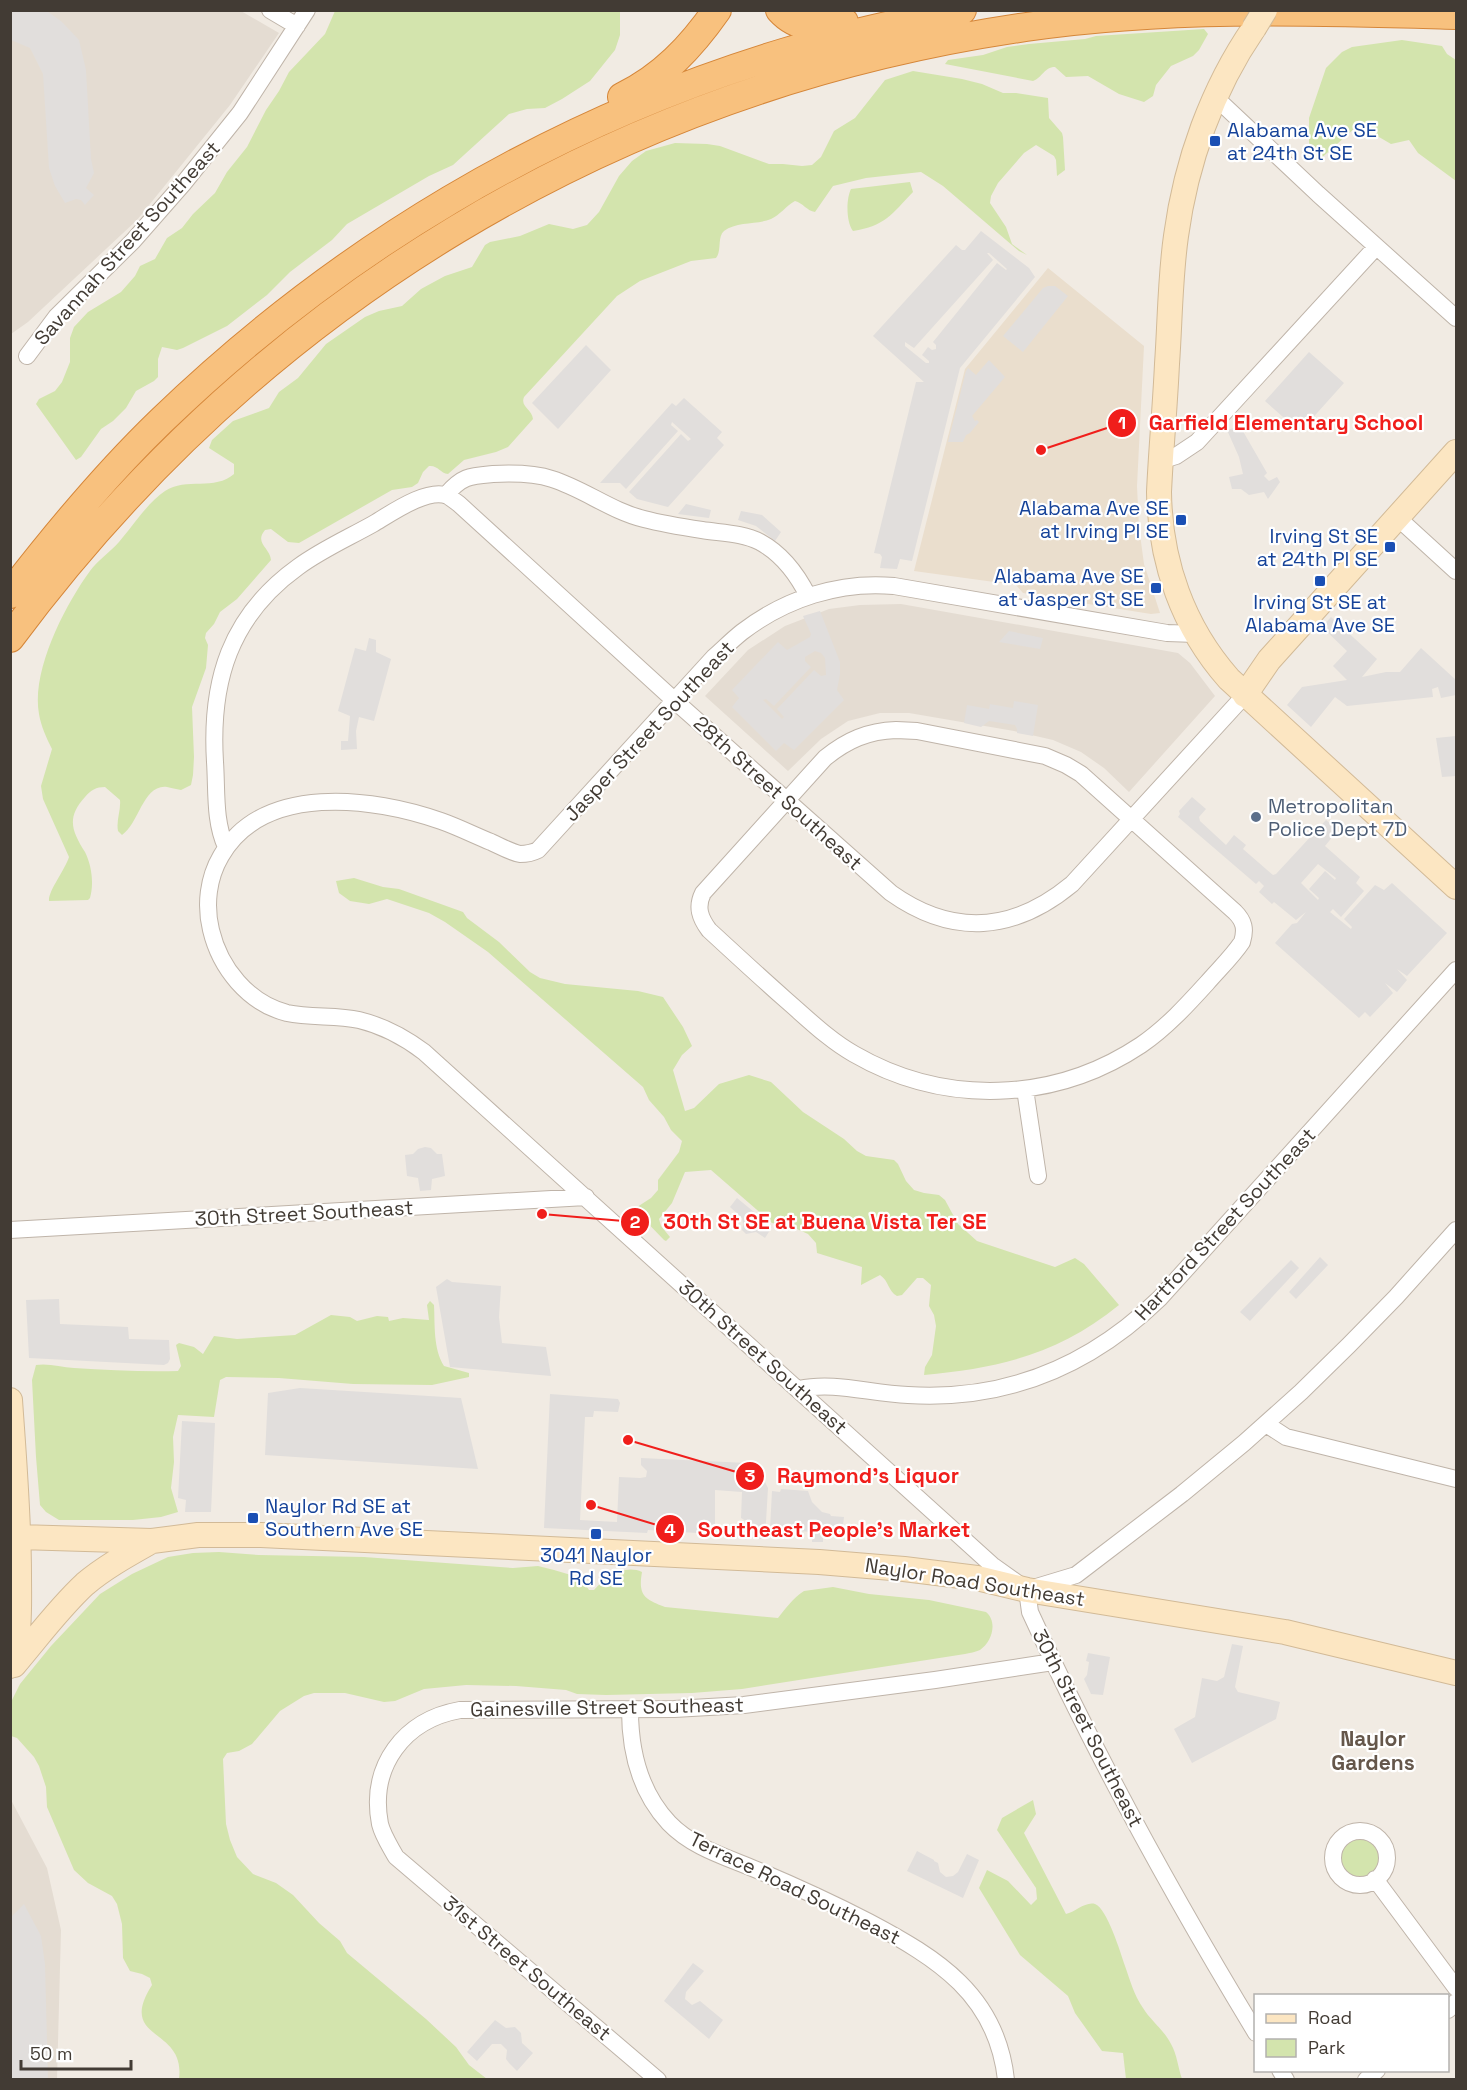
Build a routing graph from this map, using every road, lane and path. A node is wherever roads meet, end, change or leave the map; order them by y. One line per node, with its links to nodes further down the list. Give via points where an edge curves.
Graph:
1 (270, 10): 10 (street)
2 (307, 10): 10 (street, Savannah Street Southeast)
3 (717, 10): 13 (highway, via 688,48 655,77 617,100 500,157)
4 (780, 10): 5 (highway, via 795,22 819,27)
5 (893, 10)
6 (962, 10): 13 (highway, via 803,48 679,89 565,138)
7 (1334, 12): 8 (highway); 11 (highway, via 1404,25); 25 (highway, via 1131,15 942,41 858,60 750,92 603,152 494,207 418,253 340,307 260,370 122,502)
8 (1456, 15)
9 (1260, 19): 12 (main road)
10 (297, 26): 16 (street, Savannah Street Southeast, via 240,112 183,184 133,241 56,317)
11 (1456, 29)
12 (1216, 98): 14 (street); 18 (main road, via 1191,162 1178,218)
13 (418, 219): 22 (highway, via 294,305 184,399 98,488)
14 (1376, 247): 15 (street); 18 (street, via 1197,442)
15 (1456, 318)
16 (27, 356)
17 (1456, 452): 20 (main road)
18 (1160, 461): 24 (main road, via 1159,508 1166,558)
19 (440, 494): 23 (street, via 474,476 507,473 553,479 632,516 759,541 790,568); 27 (street, 28th Street Southeast, via 459,504); 30 (street, via 396,510 300,566 267,595 240,630 220,677 214,716 219,828)
20 (1398, 518): 21 (street); 26 (main road, via 1269,660)
21 (1456, 571)
22 (10, 594)
23 (808, 596): 24 (street, Jasper Street Southeast, via 845,588 889,586 1167,633); 27 (street, Jasper Street Southeast, via 741,632)
24 (1196, 634): 26 (main road, via 1214,662)
25 (10, 638)
26 (1245, 695): 29 (street, 28th Street Southeast); 31 (main road)
27 (675, 701): 28 (street, 28th Street Southeast); 30 (street, Jasper Street Southeast, via 544,844 529,853 512,852 420,815 324,802 302,803 265,815 244,827)
28 (786, 800): 29 (street, via 842,745 866,734 903,730 1050,758 1081,774); 29 (street, 28th Street Southeast, via 891,893 915,909 957,922 986,923 1037,909 1072,884); 33 (street, via 703,892 699,909 703,922 819,1029 866,1061 914,1081 945,1088 984,1092)
29 (1131, 818): 33 (street, via 1235,912 1244,924 1242,942 1158,1032 1094,1071)
30 (226, 847): 35 (street, via 209,888 210,926 217,952 240,985 262,1002 288,1013 362,1021 403,1037 439,1064)
31 (1456, 887)
32 (1456, 969): 38 (street, Hartford Street Southeast, via 1160,1298 1113,1339 1058,1370 992,1390 922,1396 830,1386)
33 (1025, 1089): 34 (street)
34 (1038, 1176)
35 (586, 1197): 36 (street, 30th Street Southeast); 38 (street, 30th Street Southeast)
36 (10, 1230)
37 (1456, 1230): 40 (street, via 1365,1329)
38 (798, 1389): 44 (street, 30th Street Southeast, via 992,1565)
39 (10, 1400): 42 (main road)
40 (1266, 1424): 41 (street, via 1286,1437); 44 (street, via 1076,1575)
41 (1456, 1479)
42 (19, 1538): 43 (main road, Naylor Road Southeast); 46 (main road, via 19,1626)
43 (152, 1541): 44 (main road, Naylor Road Southeast, via 198,1535 261,1535 819,1562 943,1574); 46 (main road, via 86,1584)
44 (1027, 1590): 45 (street, 30th Street Southeast, via 1030,1612); 47 (main road, Naylor Road Southeast, via 1275,1631)
45 (1053, 1662): 48 (street, Gainesville Street Southeast, via 752,1704); 52 (street, 30th Street Southeast, via 1114,1786)
46 (10, 1668)
47 (1456, 1672)
48 (630, 1710): 49 (street, Gainesville Street Southeast, via 460,1710 415,1727 389,1757 379,1788 381,1824); 54 (street, Terrace Road Southeast, via 632,1746 640,1776 649,1797 670,1824 698,1845 803,1889 934,1959 977,2002 997,2041)
49 (396, 1857): 53 (street, 31st Street Southeast)
50 (1375, 1879): 51 (street)
51 (1456, 1988)
52 (1254, 2030)
53 (658, 2079)
54 (1006, 2079)

